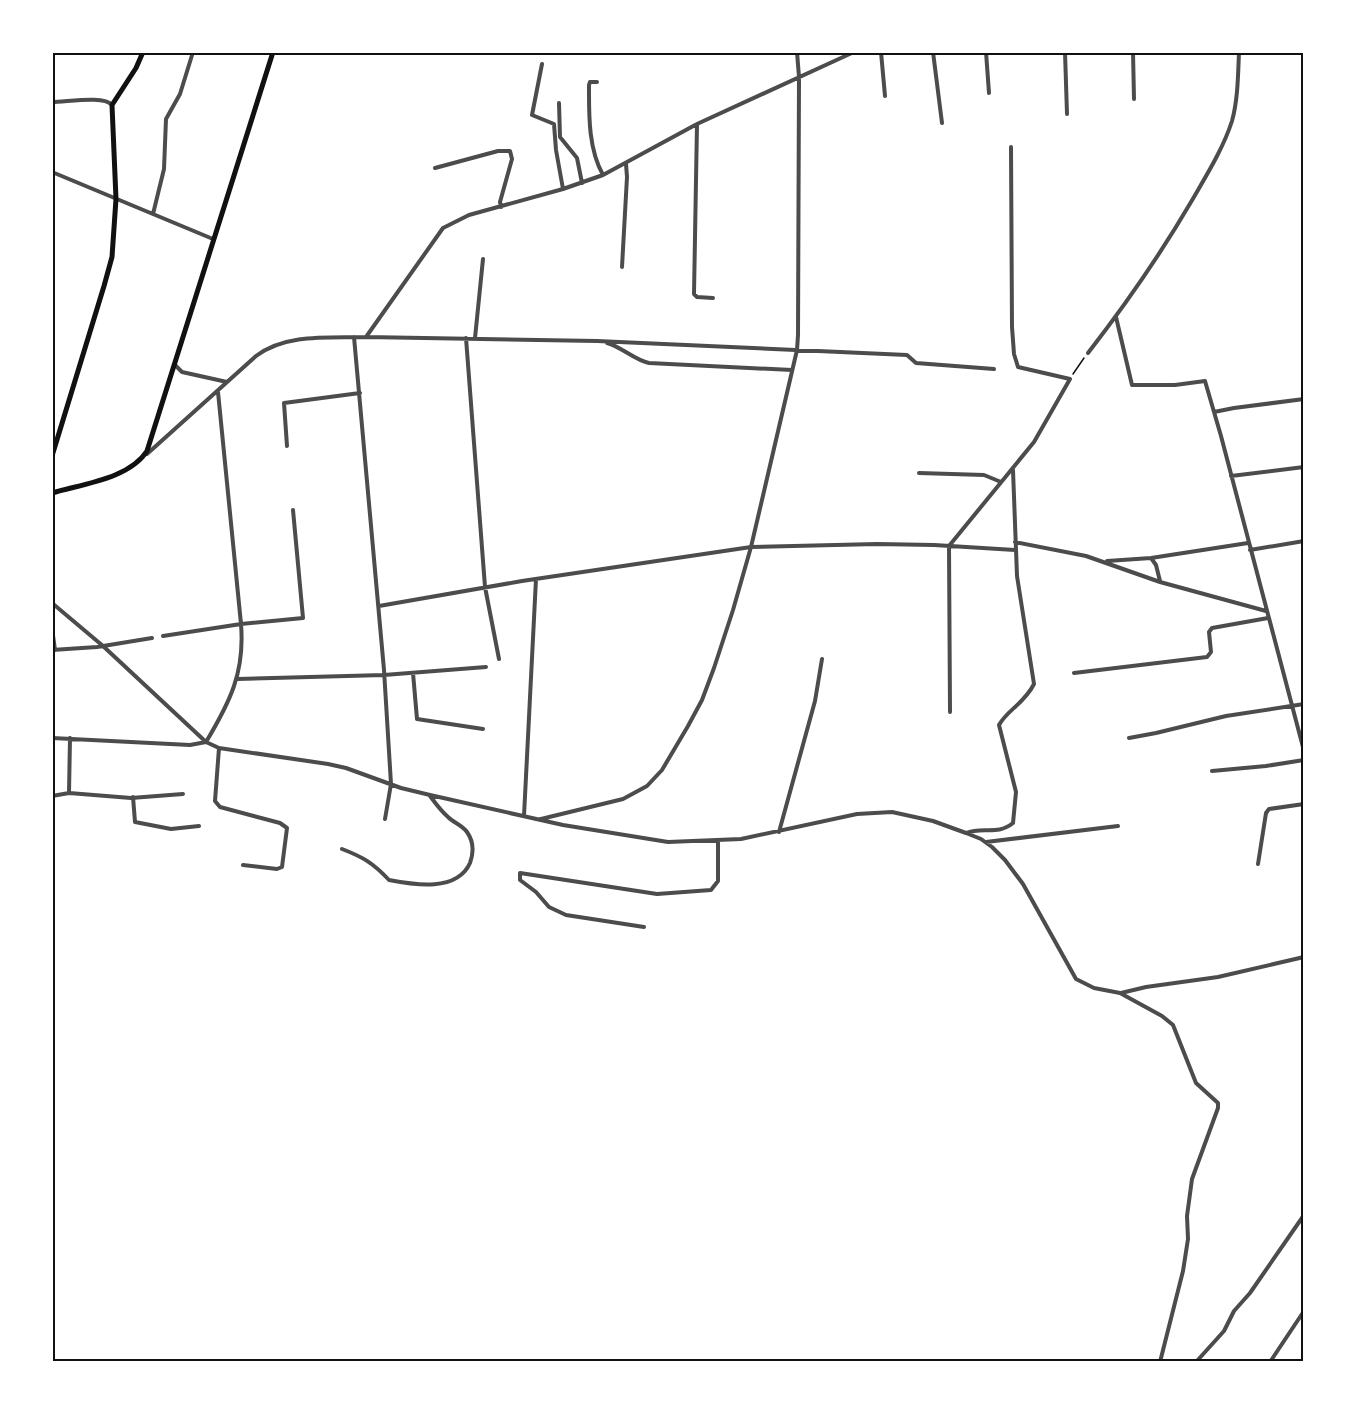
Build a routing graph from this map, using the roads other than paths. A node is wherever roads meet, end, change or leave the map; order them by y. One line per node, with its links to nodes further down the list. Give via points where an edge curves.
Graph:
1 (143, 52): 21 (main road)
2 (193, 52): 34 (street, via 180,94 166,119 164,169)
3 (273, 52): 35 (main road)
4 (797, 52): 14 (street)
5 (854, 52): 12 (street)
6 (881, 52): 17 (street)
7 (933, 52): 23 (street)
8 (986, 52): 16 (street)
9 (1065, 52): 22 (street)
10 (1133, 52): 18 (street)
11 (1239, 52): 39 (street, via 1232,120 1212,165 1161,253)
12 (848, 54): 14 (street)
13 (542, 64): 31 (street, via 532,115 554,124)
14 (799, 77): 24 (street); 45 (street)
15 (597, 82): 29 (street, via 589,85 591,131 594,157)
16 (989, 93)
17 (885, 96)
18 (1134, 99)
19 (52, 102): 21 (street, via 102,99)
20 (559, 103): 30 (street, via 561,142 576,155)
21 (112, 105): 32 (main road)
22 (1067, 114)
23 (942, 123)
24 (697, 124): 26 (street); 38 (street, via 694,294)
25 (1011, 147): 59 (street, via 1014,354 1018,367 1070,379 1034,442)
26 (626, 164): 29 (street); 37 (street)
27 (435, 168): 33 (street, via 510,151 512,159)
28 (52, 172): 32 (street)
29 (603, 175): 30 (street)
30 (582, 183): 31 (street)
31 (563, 189): 33 (street)
32 (116, 200): 34 (street); 56 (main road, via 108,272)
33 (501, 207): 41 (street, via 469,215 443,228)
34 (153, 214): 35 (street)
35 (213, 239): 47 (main road)
36 (483, 259): 43 (street)
37 (622, 267)
38 (713, 298)
39 (1116, 317): 46 (street); 54 (street, via 1132,385 1205,381)
40 (354, 337): 41 (street); 50 (street, via 273,345); 52 (street)
41 (366, 337): 42 (street)
42 (466, 338): 43 (street); 76 (street)
43 (475, 338): 44 (street)
44 (597, 341): 45 (street); 49 (street, via 617,346 649,363)
45 (796, 350): 48 (street, via 907,355 916,363); 49 (street)
46 (1088, 353)
47 (175, 365): 50 (street, via 182,372); 57 (main road)
48 (994, 369)
49 (792, 370): 69 (street)
50 (227, 382): 51 (street)
51 (218, 391): 57 (street); 81 (street)
52 (360, 393): 55 (street, via 284,403); 78 (street)
53 (1304, 399): 54 (street)
54 (1213, 410): 61 (street)
55 (287, 446)
56 (53, 454)
57 (142, 458): 63 (main road, via 114,475)
58 (1304, 466): 61 (street)
59 (1013, 469): 62 (street); 66 (street)
60 (919, 473): 62 (street, via 984,475)
61 (1231, 476): 67 (street)
62 (1001, 482): 68 (street)
63 (52, 493)
64 (293, 510): 81 (street, via 303,618)
65 (1304, 541): 71 (street)
66 (1015, 542): 70 (street); 72 (street)
67 (1248, 543): 71 (street); 73 (street)
68 (949, 546): 69 (street); 70 (street); 96 (street)
69 (751, 547): 74 (street); 115 (street, via 702,700 662,770 636,794)
70 (1015, 550): 119 (street, via 1034,684 1029,695 999,725 1016,792 1015,814 1013,823 1005,829)
71 (1250, 550): 79 (street)
72 (1086, 556): 73 (street, via 1110,562); 75 (street)
73 (1151, 558): 75 (street)
74 (536, 579): 76 (street); 113 (street)
75 (1160, 582): 79 (street)
76 (485, 587): 78 (street); 87 (street)
77 (52, 603): 85 (street)
78 (379, 606): 92 (street)
79 (1267, 612): 80 (street)
80 (1268, 618): 91 (street, via 1212,628 1211,652 1207,657); 95 (street)
81 (242, 624): 83 (street); 93 (street)
82 (52, 628): 86 (street)
83 (163, 636)
84 (152, 638): 85 (street)
85 (103, 646): 86 (street); 101 (street)
86 (54, 650)
87 (499, 659)
88 (822, 659): 118 (street, via 816,701)
89 (486, 667): 90 (street)
90 (413, 673): 92 (street); 97 (street, via 417,719)
91 (1074, 673)
92 (384, 675): 93 (street); 106 (street)
93 (237, 679): 101 (street)
94 (1304, 704): 95 (street)
95 (1292, 706): 100 (street); 103 (street)
96 (951, 712)
97 (483, 729)
98 (52, 738): 99 (street)
99 (70, 738): 101 (street, via 190,745); 107 (street)
100 (1129, 738)
101 (206, 742): 102 (street)
102 (219, 747): 106 (street, via 328,764); 124 (street, via 215,801 220,807 286,828 282,867)
103 (1304, 751)
104 (1304, 760): 105 (street)
105 (1212, 771)
106 (391, 784): 109 (street); 114 (street)
107 (69, 793): 110 (street); 111 (street)
108 (183, 794): 111 (street)
109 (430, 795): 113 (street); 122 (street, via 467,832 473,854 466,873 448,883 434,885 389,880 376,866)
110 (52, 796)
111 (133, 797): 116 (street, via 135,822 171,829)
112 (1304, 804): 123 (street, via 1269,809)
113 (524, 816): 115 (street)
114 (385, 819)
115 (540, 820): 120 (street, via 668,842)
116 (200, 826)
117 (1118, 826): 121 (street)
118 (779, 832): 119 (street, via 857,814 892,813); 120 (street)
119 (966, 833): 121 (street)
120 (718, 840): 125 (street, via 718,881 711,890 657,894 520,873 519,880 549,907 566,915)
121 (986, 843): 127 (street, via 1023,884 1076,978 1094,988)
122 (342, 849)
123 (1258, 864)
124 (243, 865)
125 (644, 927)
126 (1304, 957): 127 (street)
127 (1120, 993): 130 (street, via 1173,1025 1194,1081 1218,1106 1192,1179 1183,1271)
128 (1304, 1215): 131 (street, via 1234,1311 1224,1331)
129 (1304, 1311): 132 (street)
130 (1160, 1362)
131 (1196, 1362)
132 (1270, 1362)

